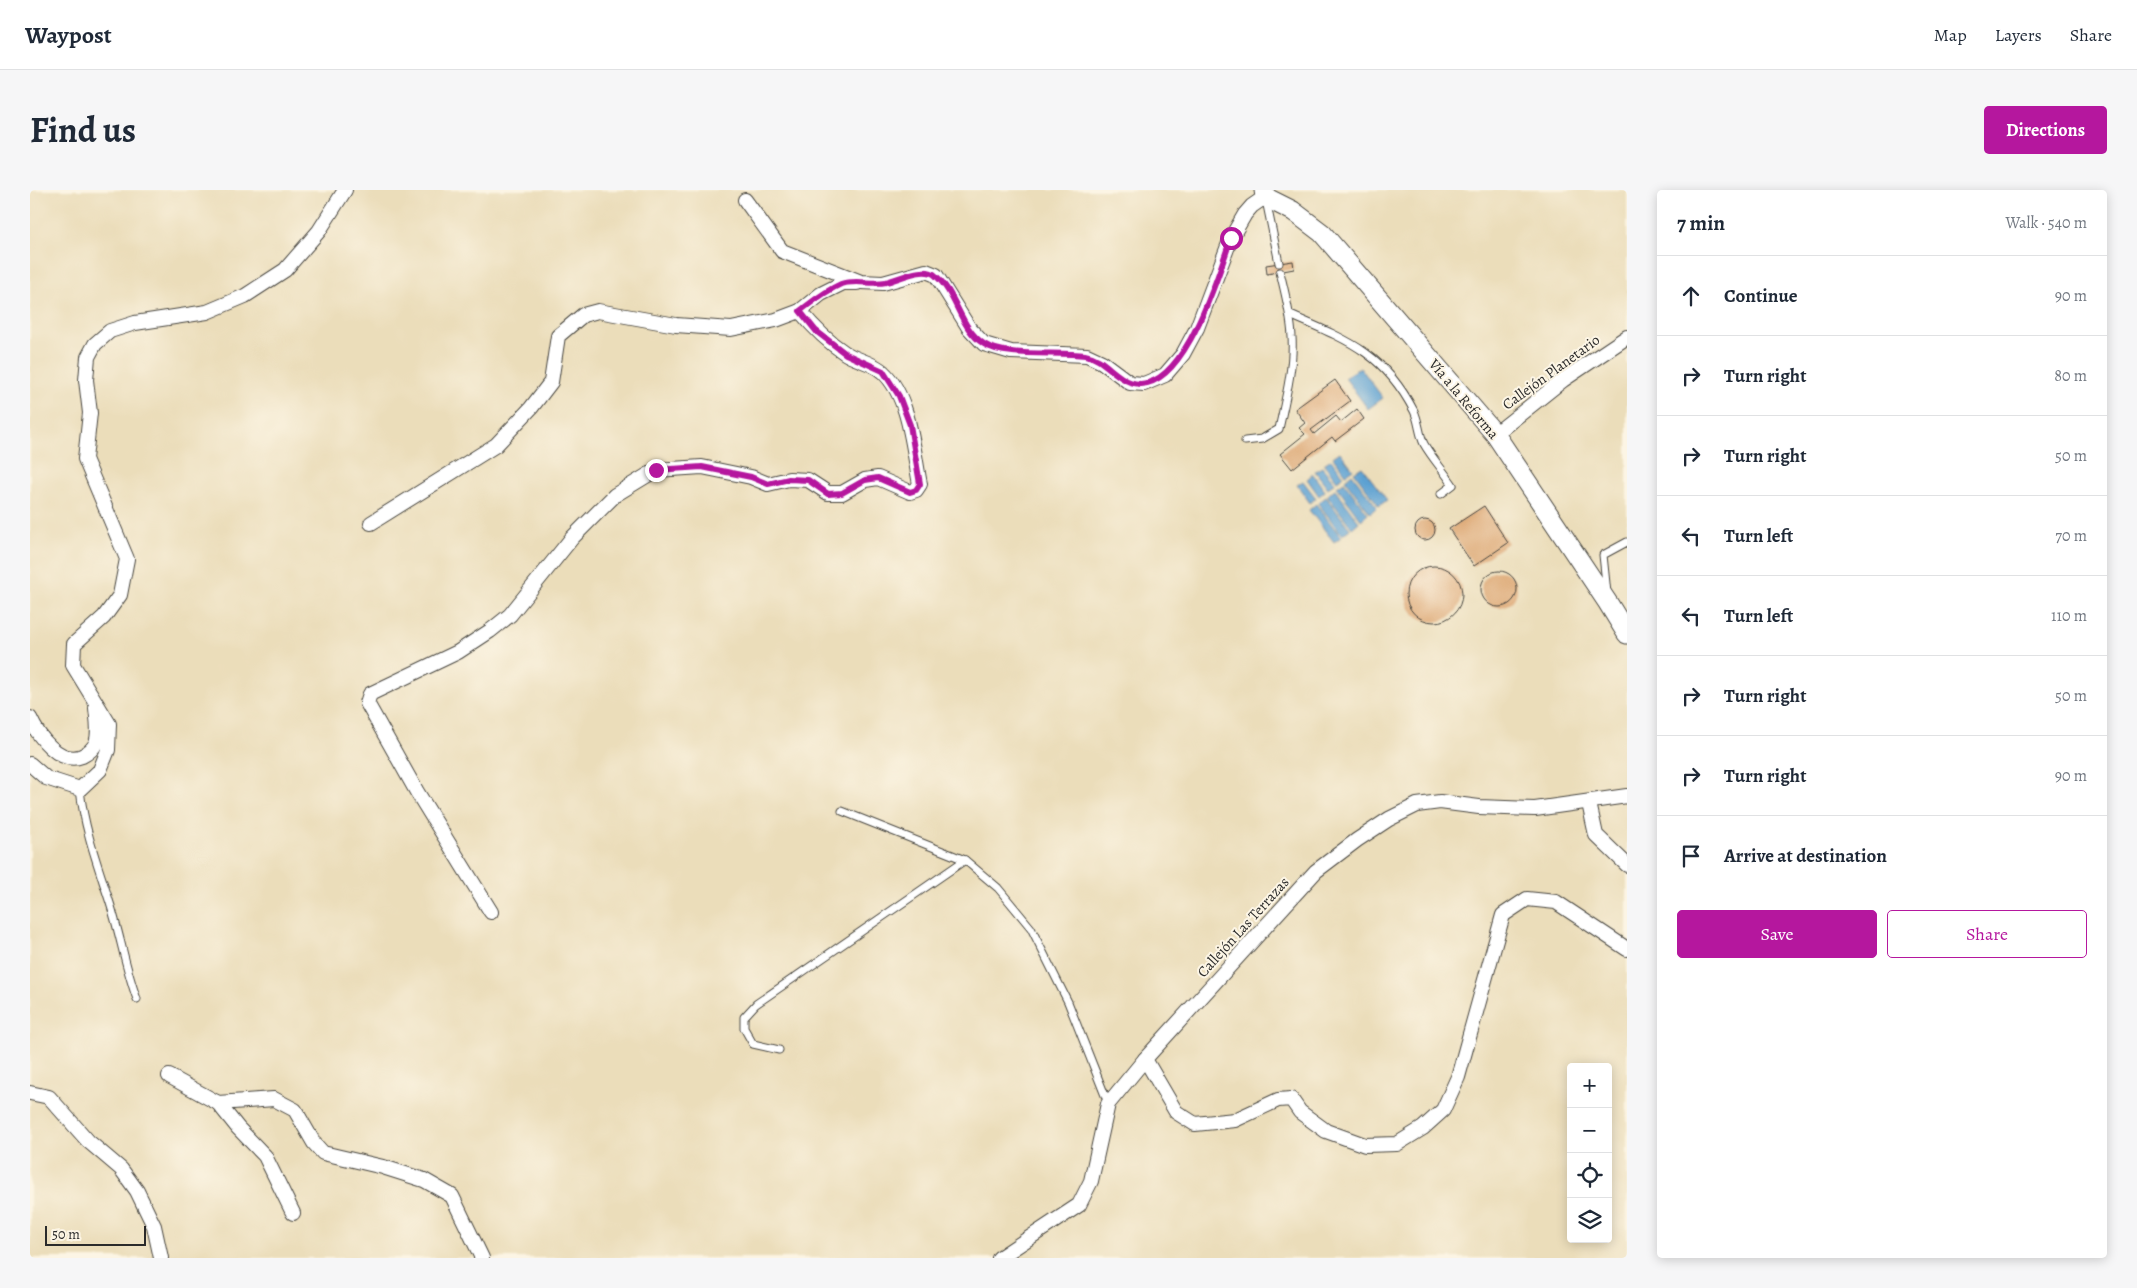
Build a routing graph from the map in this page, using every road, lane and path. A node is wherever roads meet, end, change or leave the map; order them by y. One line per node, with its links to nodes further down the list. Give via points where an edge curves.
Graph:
1 (345, 190): 17 (street, via 319,231 286,270 245,296 207,312 110,331 94,344 88,357 86,380 90,413 85,459 127,560 120,595 104,616 74,644 73,665)
2 (1264, 193): 4 (lane); 6 (street, via 1244,214 1231,238 1197,328 1183,354 1165,375 1144,384 1130,382 1087,355 1011,352 984,344 969,328 936,275 926,271 883,283); 10 (street, Vía a la Reforma, via 1322,233)
3 (745, 200): 6 (street, via 782,251)
4 (1279, 263)
5 (1280, 272): 8 (lane)
6 (861, 282): 7 (street, via 843,283 821,294)
7 (800, 311): 13 (street, via 776,320 731,329 676,325 598,311 583,315 558,336 551,382 496,445); 26 (street, via 816,331 846,354 883,371 899,396 910,425 920,484 916,490 910,492 878,478 865,480 842,493 828,494 808,480 789,479 768,484 751,477 702,467 656,470 615,494 572,538 510,615 490,631 458,652 370,694 367,703)
8 (1290, 315): 11 (lane, via 1293,339 1287,394 1279,429 1262,439); 12 (lane, via 1369,354 1390,372 1416,414 1423,443 1453,485)
9 (1627, 337): 10 (street, Callejón Planetario, via 1563,380)
10 (1494, 434): 15 (street, Vía a la Reforma)
11 (1245, 441)
12 (1441, 494)
13 (371, 523)
14 (1627, 542): 15 (lane, via 1603,555)
15 (1608, 603): 16 (street, Vía a la Reforma)
16 (1627, 634)
17 (96, 704): 18 (street, via 96,744 88,754 77,758 64,758 44,741); 20 (street, via 108,724 108,750 100,770)
18 (30, 718)
19 (30, 764): 20 (street, via 46,778)
20 (80, 789): 28 (lane, via 83,818)
21 (1627, 796): 22 (street, Callejón Las Terrazas)
22 (1589, 803): 25 (street, via 1596,835); 30 (street, Callejón Las Terrazas, via 1535,809 1440,802 1417,805 1390,819 1316,871)
23 (842, 811): 24 (lane)
24 (965, 860): 29 (lane, via 756,1004 744,1017 744,1028 753,1044); 34 (lane, via 998,888 1031,928 1068,1002)
25 (1627, 865)
26 (491, 912)
27 (1627, 949): 30 (street, via 1556,902 1527,899 1503,916 1458,1078 1443,1110 1423,1128 1397,1144 1364,1146 1326,1131 1300,1112 1291,1099 1278,1100 1235,1120 1195,1124 1176,1112)
28 (137, 999)
29 (779, 1050)
30 (1145, 1059): 34 (street, Callejón Las Terrazas)
31 (169, 1076): 33 (street)
32 (30, 1093): 36 (street, via 49,1097 88,1141 121,1169 137,1191 154,1226)
33 (218, 1103): 35 (street, via 266,1156); 37 (street, via 274,1099 295,1110 314,1143 324,1153 424,1180 452,1196)
34 (1108, 1104): 38 (street, Callejón Las Terrazas, via 1091,1181 1080,1205)
35 (293, 1213)
36 (161, 1258)
37 (482, 1258)
38 (999, 1258)

